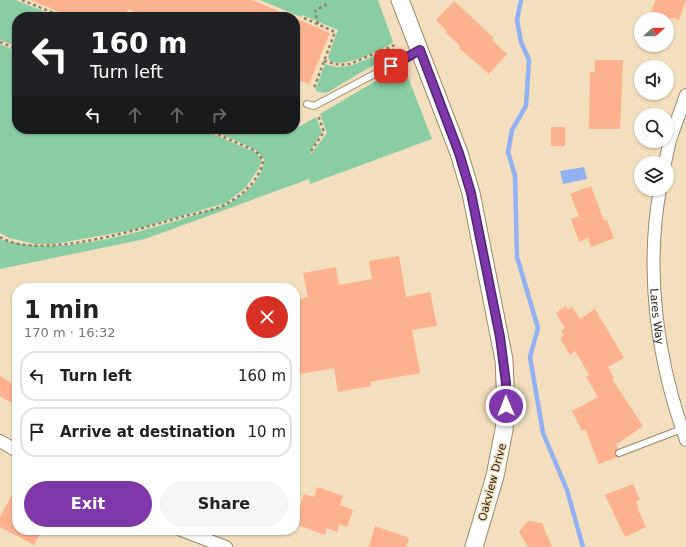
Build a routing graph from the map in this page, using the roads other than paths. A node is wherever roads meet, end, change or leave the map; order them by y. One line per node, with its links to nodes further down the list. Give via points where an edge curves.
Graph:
1 (400, 0): 2 (street, Oakview Drive)
2 (420, 50): 4 (lane, via 314,106); 13 (street, Oakview Drive, via 459,153 471,193 504,360 504,430 495,476)
3 (686, 95): 5 (street)
4 (307, 104)
5 (667, 156)
6 (659, 196): 7 (street, Lares Way, via 653,258 656,317 666,374)
7 (684, 435): 10 (lane)
8 (0, 441): 9 (street)
9 (12, 448)
10 (620, 452)
11 (194, 535): 12 (street)
12 (226, 547)
13 (474, 547)

